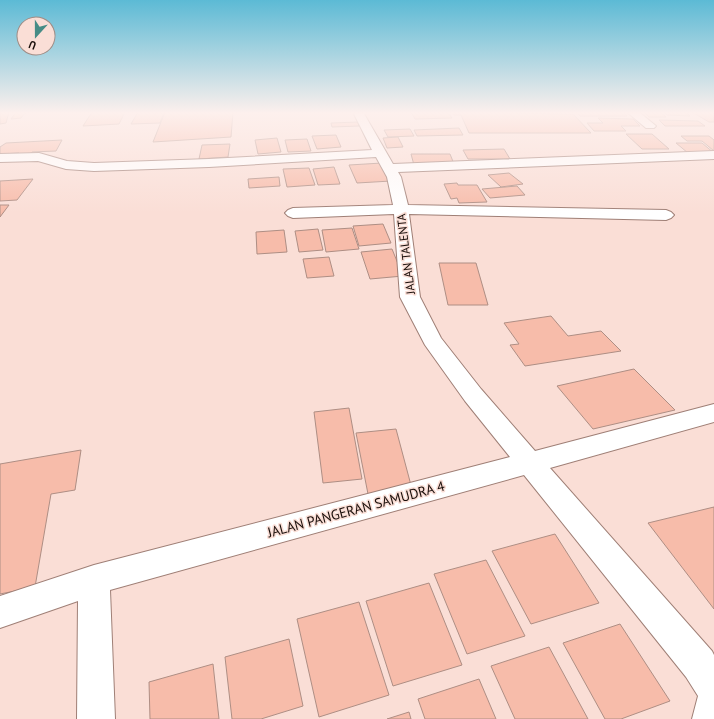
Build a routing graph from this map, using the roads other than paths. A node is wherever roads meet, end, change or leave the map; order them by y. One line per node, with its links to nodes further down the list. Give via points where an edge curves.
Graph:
1 (376, 146): 4 (street, JALAN TALENTA)
2 (714, 155): 4 (street)
3 (0, 158): 4 (street, via 39,157 66,165 94,167)
4 (384, 160): 5 (street, JALAN TALENTA, via 400,197)
5 (400, 209): 6 (street); 7 (street); 9 (street, JALAN TALENTA, via 410,297 418,317 455,371)
6 (293, 213)
7 (666, 215)
8 (714, 413): 9 (street, JALAN PANGERAN SAMUDRA 4)
9 (531, 462): 10 (street, JALAN PANGERAN SAMUDRA 4); 12 (street, JALAN TALENTA, via 699,664)
10 (94, 580): 11 (street, JALAN PANGERAN SAMUDRA 4); 14 (street)
11 (0, 612)
12 (714, 689)
13 (714, 702): 15 (street)
14 (96, 719)
15 (711, 719)

